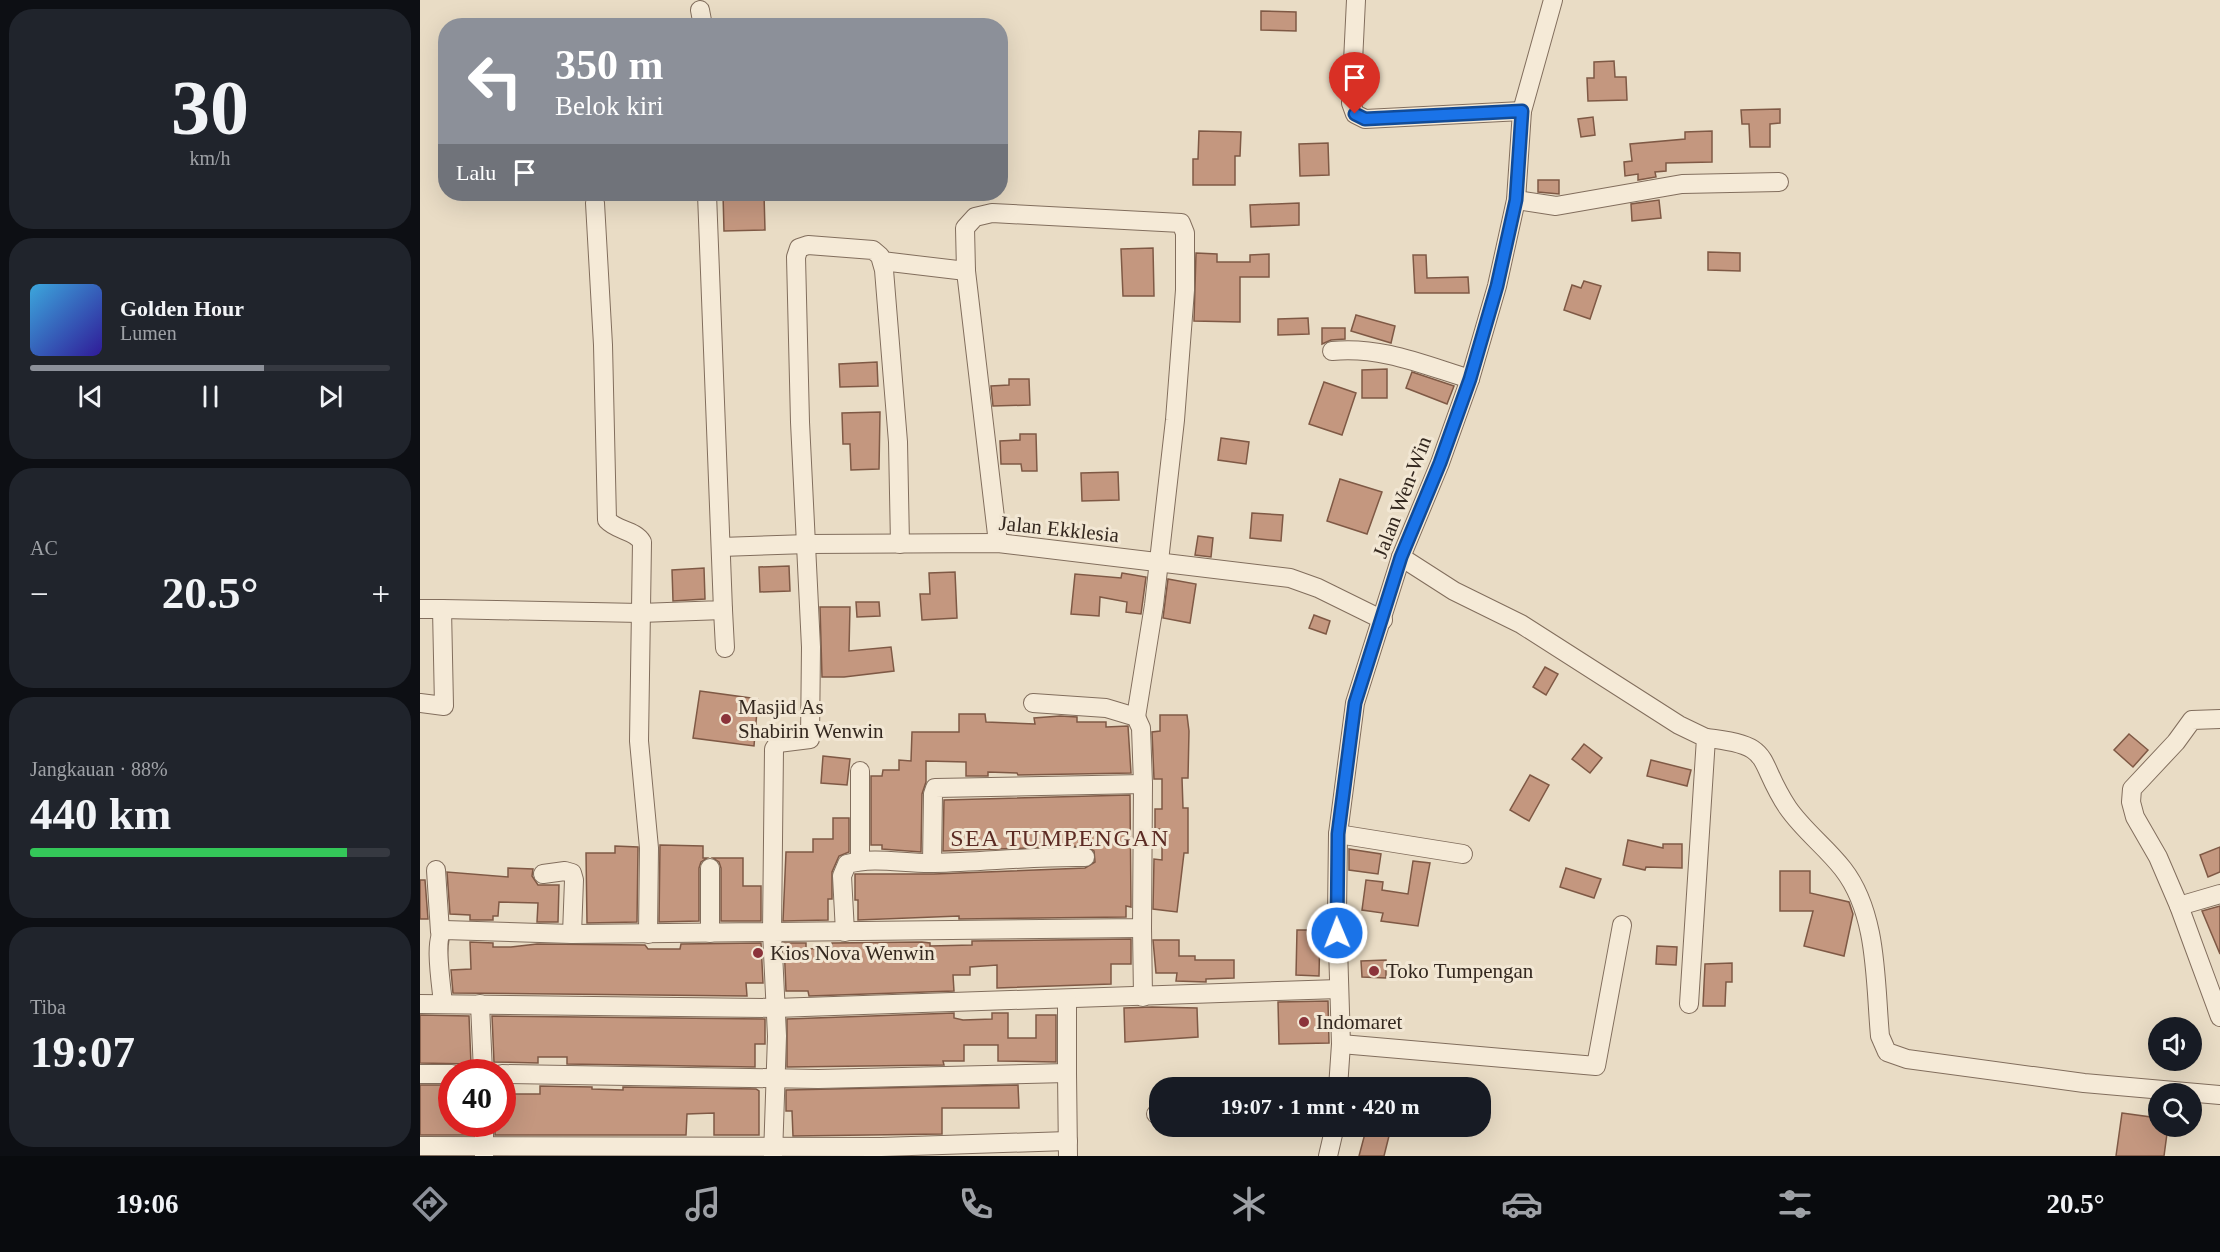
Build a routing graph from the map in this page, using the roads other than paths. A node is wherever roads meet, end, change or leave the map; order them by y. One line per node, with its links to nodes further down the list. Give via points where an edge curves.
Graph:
1 (1356, 0): 3 (street, via 1351,103 1355,114 1365,119)
2 (1553, 0): 3 (street, Jalan Wen-Win)
3 (1522, 111): 5 (street, Jalan Wen-Win)
4 (1779, 182): 5 (street, via 1683,184 1556,206)
5 (1516, 200): 11 (street, Jalan Wen-Win, via 1497,286)
6 (707, 201): 15 (street)
7 (595, 202): 21 (street, via 608,520 614,528 633,533 642,542)
8 (882, 261): 9 (street); 13 (street, via 873,250 808,244 799,248 796,257); 14 (street, via 896,420)
9 (966, 271): 12 (street); 17 (street, via 965,228 975,218 992,213 1181,223 1185,233 1183,326)
10 (1332, 351): 11 (street, via 1379,351)
11 (1470, 379): 16 (street, Jalan Wen-Win)
12 (998, 543): 14 (street, Jalan Ekklesia); 17 (street, Jalan Ekklesia)
13 (808, 544): 14 (street, Jalan Ekklesia); 15 (street, Jalan Ekklesia); 44 (street, via 810,739 778,743 774,749)
14 (900, 544)
15 (721, 548): 20 (street)
16 (1401, 557): 22 (street, Jalan Wen-Win); 28 (street, via 1454,591 1521,624 1679,725)
17 (1159, 563): 22 (street, Jalan Ekklesia, via 1290,578); 26 (street)
18 (420, 609): 19 (street)
19 (442, 609): 21 (street); 24 (street, via 444,706)
20 (723, 610): 21 (street); 23 (street)
21 (640, 613): 48 (street, via 639,741 649,848)
22 (1383, 620): 31 (street, Jalan Wen-Win, via 1355,703)
23 (724, 648)
24 (420, 703)
25 (1033, 703): 26 (street, via 1106,708)
26 (1136, 717): 30 (street, via 1141,728)
27 (2220, 719): 40 (street, via 2192,720 2132,789 2135,817)
28 (1706, 738): 55 (street); 66 (street, via 1750,746 1760,754 1787,806 1855,887 1869,931 1880,1036 1887,1052 1907,1059 2084,1083)
29 (860, 771): 34 (street)
30 (1143, 784): 35 (street, via 935,788); 42 (street)
31 (1338, 834): 32 (street); 49 (street, Jalan Wen-Win)
32 (1463, 854)
33 (1085, 857): 35 (street)
34 (860, 861): 35 (street); 45 (street, via 847,864 842,876)
35 (933, 863)
36 (710, 868): 46 (street)
37 (436, 870): 43 (street)
38 (543, 874): 47 (street, via 572,873)
39 (2220, 894): 40 (street)
40 (2179, 906): 57 (street)
41 (1622, 925): 58 (street, via 1596,1066)
42 (1142, 928): 45 (street); 50 (street)
43 (441, 932): 47 (street); 53 (street, via 438,948)
44 (772, 932): 45 (street); 46 (street); 56 (street)
45 (845, 932)
46 (710, 933): 48 (street)
47 (572, 934): 48 (street)
48 (648, 934)
49 (1339, 989): 50 (street); 58 (street, Jalan Wen-Win)
50 (1143, 997): 51 (street)
51 (1067, 1000): 56 (street); 60 (street)
52 (420, 1004): 53 (street)
53 (443, 1004): 54 (street)
54 (480, 1004): 56 (street); 59 (street)
55 (1689, 1004)
56 (775, 1008): 64 (street)
57 (2220, 1017)
58 (1341, 1044): 65 (street, Jalan Wen-Win)
59 (482, 1059)
60 (1067, 1073): 64 (street); 69 (street)
61 (420, 1074): 62 (street)
62 (438, 1074)
63 (516, 1074): 64 (street)
64 (776, 1077): 73 (street)
65 (1339, 1077)
66 (2220, 1095)
67 (1332, 1137): 74 (street)
68 (420, 1146): 70 (street)
69 (1068, 1149): 73 (street)
70 (484, 1151): 71 (street)
71 (549, 1151): 72 (street)
72 (699, 1152): 73 (street)
73 (773, 1152)
74 (1328, 1156)

